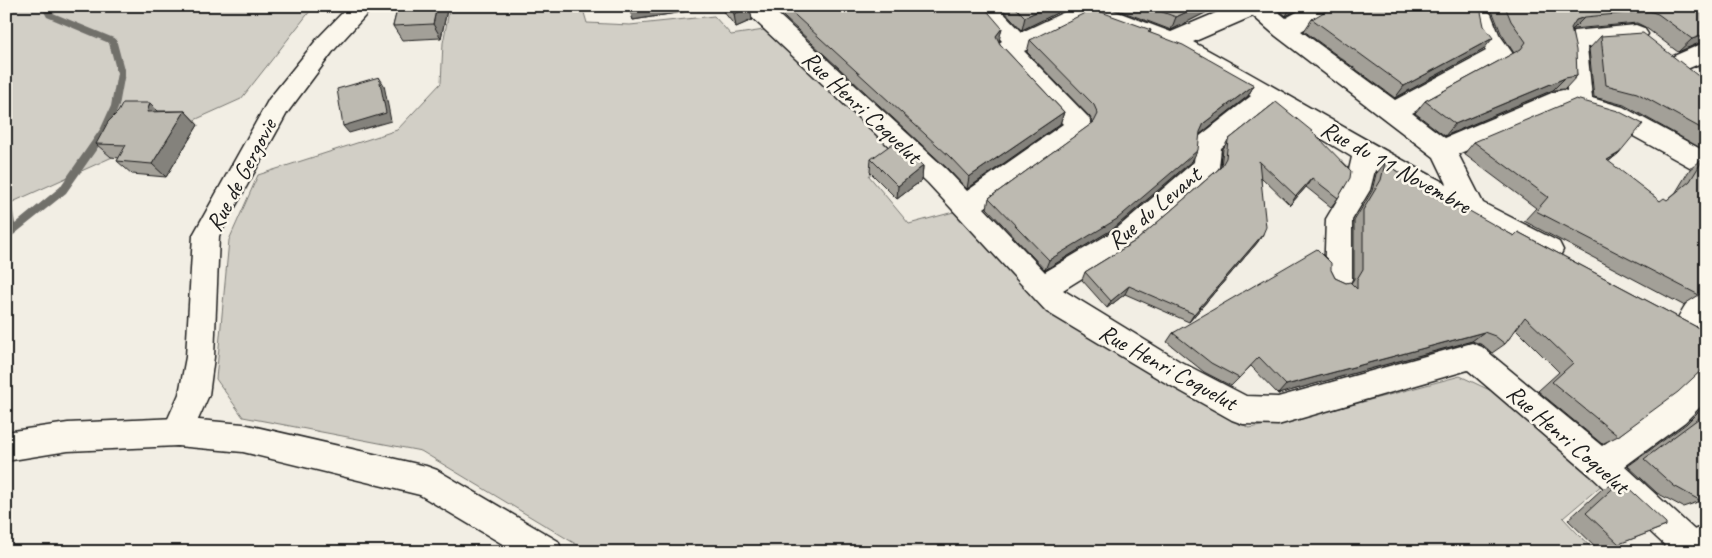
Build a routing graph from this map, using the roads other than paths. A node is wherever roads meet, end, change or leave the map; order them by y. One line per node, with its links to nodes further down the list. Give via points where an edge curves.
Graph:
1 (363, 6): 28 (street, Rue de Gergovie, via 326,44 278,106 206,235 200,357 194,395)
2 (754, 6): 20 (street, Rue Henri Coquelut)
3 (983, 6): 10 (street)
4 (1255, 6): 8 (street); 9 (street)
5 (1327, 6): 8 (street)
6 (1467, 6): 16 (street, via 1483,20 1488,37 1501,54)
7 (1086, 8): 9 (street, Rue du 11 Novembre); 10 (street)
8 (1284, 30): 16 (street)
9 (1172, 41): 14 (street, Rue du 11 Novembre)
10 (1019, 44): 20 (street, via 1007,49 1080,125)
11 (1706, 51): 12 (street)
12 (1662, 55): 13 (street); 15 (street, via 1636,34 1574,40)
13 (1698, 83)
14 (1270, 95): 18 (street, Rue du 11 Novembre); 24 (street, Rue du Levant, via 1209,143 1206,167 1123,239)
15 (1580, 104): 17 (street, via 1563,99); 19 (street, via 1614,114)
16 (1394, 112): 17 (street)
17 (1443, 150): 21 (street)
18 (1366, 153): 21 (street, Rue du 11 Novembre); 23 (street, via 1357,190 1338,219)
19 (1706, 164)
20 (966, 206): 24 (street, Rue Henri Coquelut)
21 (1474, 210): 22 (street, Rue du 11 Novembre)
22 (1568, 260)
23 (1338, 279)
24 (1043, 288): 30 (street, Rue Henri Coquelut, via 1057,303 1243,410 1278,411 1472,356)
25 (1706, 299): 26 (street)
26 (1689, 325)
27 (1706, 381): 30 (street, via 1674,412)
28 (178, 432): 29 (street, via 68,437); 32 (street, via 243,438 426,481)
29 (6, 447)
30 (1601, 465): 31 (street, Rue Henri Coquelut)
31 (1691, 547)
32 (547, 552)

